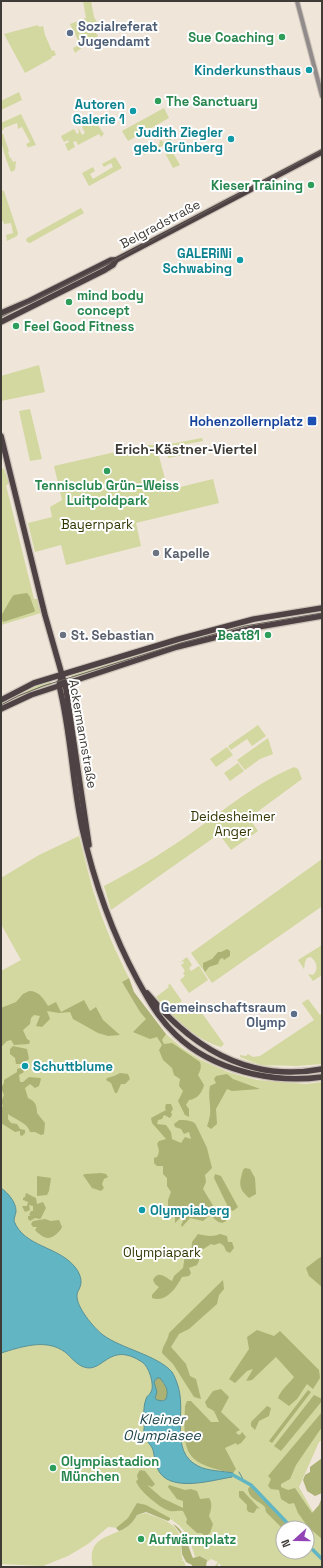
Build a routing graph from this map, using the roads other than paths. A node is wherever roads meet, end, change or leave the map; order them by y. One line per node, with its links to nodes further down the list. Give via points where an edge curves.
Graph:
1 (297, 1): 2 (street)
2 (322, 96)
3 (322, 152): 4 (main road, Belgradstraße)
4 (116, 260): 5 (main road, Belgradstraße, via 111,260); 6 (main road, Belgradstraße, via 104,270)
5 (1, 313)
6 (1, 322)
7 (1, 436): 10 (main road)
8 (322, 608): 10 (main road, via 254,619)
9 (322, 616): 11 (main road, via 253,628 190,643)
10 (62, 675): 11 (main road, Ackermannstraße); 12 (main road, via 28,686)
11 (62, 684): 13 (main road); 14 (main road, Ackermannstraße, via 85,812 89,853 109,920)
12 (1, 700)
13 (1, 709)
14 (140, 985): 15 (main road, Ackermannstraße, via 175,1024 225,1058 273,1071); 16 (main road, Ackermannstraße, via 151,1005 172,1031 185,1043 211,1059 242,1071 265,1076)
15 (322, 1069)
16 (322, 1077)

